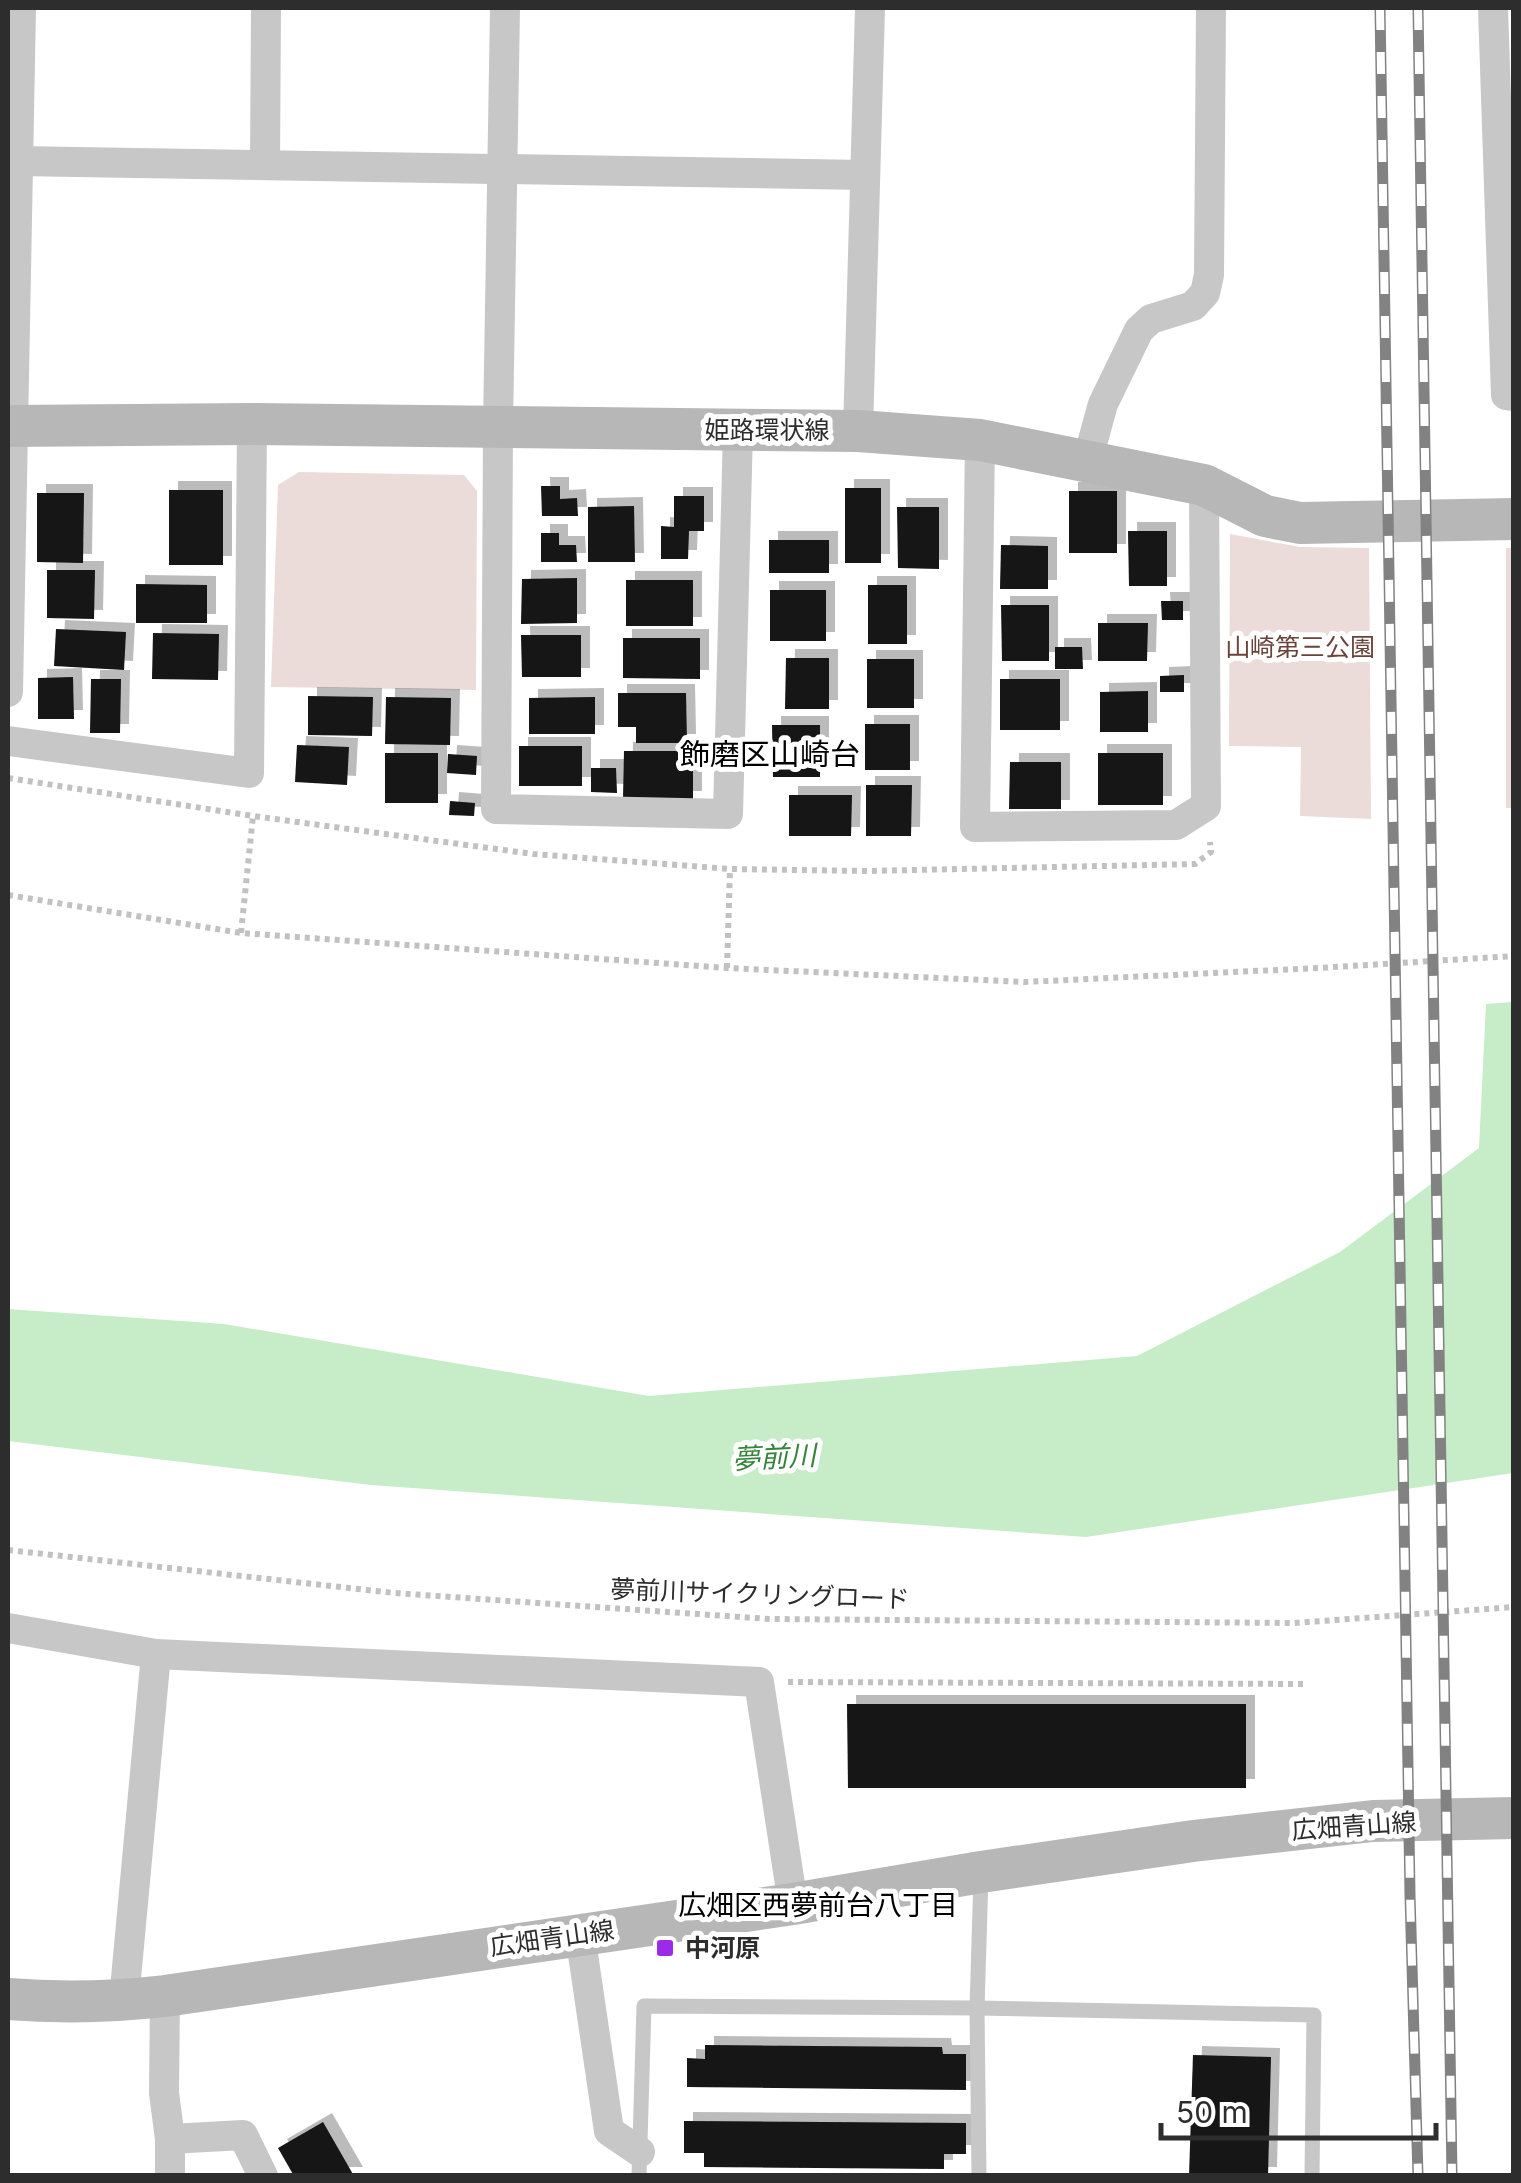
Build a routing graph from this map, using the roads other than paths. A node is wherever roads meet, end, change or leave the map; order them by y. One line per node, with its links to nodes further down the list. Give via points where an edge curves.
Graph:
1 (21, 8): 8 (street)
2 (266, 8): 9 (street)
3 (505, 8): 10 (street)
4 (870, 8): 11 (street)
5 (1211, 8): 19 (street, via 1205,293 1193,306 1138,330 1103,404)
6 (1493, 8): 7 (street)
7 (1506, 153): 12 (street, via 1506,395)
8 (18, 161): 9 (street); 14 (street)
9 (264, 165): 10 (street)
10 (502, 169): 11 (street); 15 (street)
11 (865, 175): 17 (street)
12 (1514, 396)
13 (252, 424): 14 (main road, 姫路環状線); 15 (main road, 姫路環状線); 23 (street, via 249,773)
14 (10, 426): 22 (street)
15 (498, 427): 16 (main road, 姫路環状線); 16 (street, via 496,809 728,814)
16 (738, 431): 17 (main road, 姫路環状線)
17 (858, 431): 18 (main road, 姫路環状線)
18 (980, 440): 19 (main road, 姫路環状線); 20 (street, via 975,827 1176,825 1206,806)
19 (1088, 462): 20 (main road, 姫路環状線)
20 (1204, 485): 21 (main road, 姫路環状線, via 1265,516 1300,524)
21 (1514, 519)
22 (8, 692)
23 (8, 740)
24 (8, 1628): 25 (street)
25 (156, 1654): 28 (street, via 759,1682); 30 (street)
26 (1514, 1818): 27 (main road, 広畑青山線, via 1372,1821)
27 (981, 1872): 28 (main road, 広畑青山線); 32 (lane)
28 (792, 1904): 29 (main road, 広畑青山線)
29 (580, 1934): 30 (main road, 広畑青山線); 34 (street, via 608,2130)
30 (144, 1998): 31 (main road, 広畑青山線); 33 (street)
31 (8, 1999)
32 (978, 2008): 34 (lane, via 644,2006); 37 (lane); 38 (lane, via 1314,2014)
33 (170, 2139): 35 (street); 36 (street, via 243,2135)
34 (639, 2164)
35 (170, 2176)
36 (263, 2176)
37 (980, 2176)
38 (1312, 2176)

